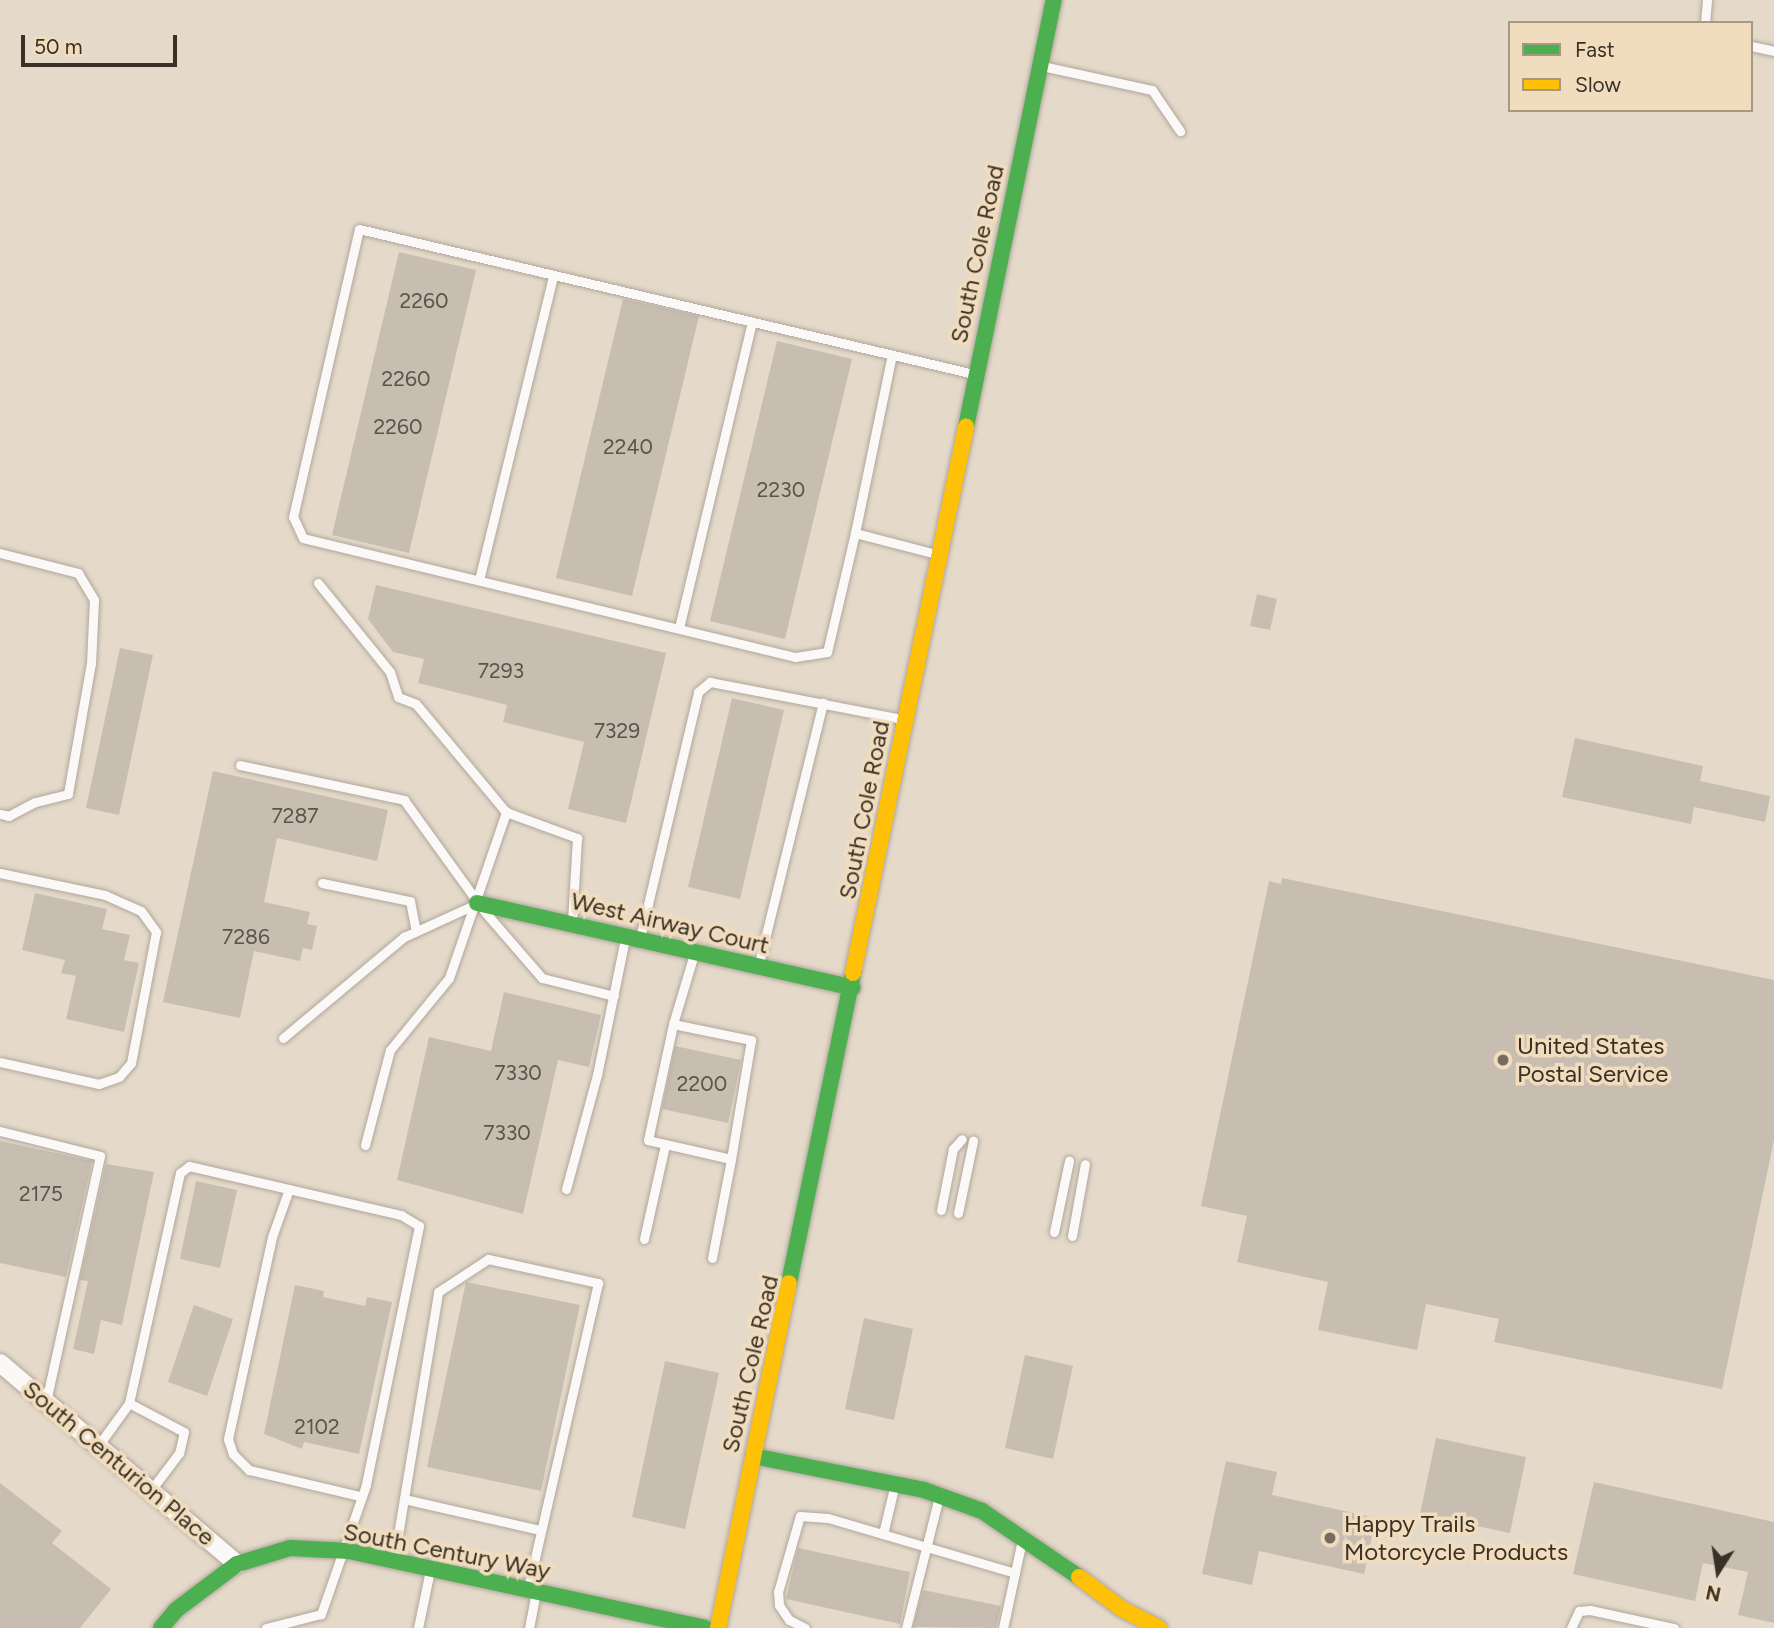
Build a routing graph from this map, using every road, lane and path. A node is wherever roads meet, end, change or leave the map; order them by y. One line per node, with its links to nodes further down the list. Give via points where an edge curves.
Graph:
1 (1054, 0): 6 (main road, South Cole Road)
2 (1707, 0): 3 (lane)
3 (1705, 21)
4 (1753, 46): 5 (lane)
5 (1774, 51)
6 (1040, 66): 7 (lane, via 1152,90); 11 (main road, South Cole Road)
7 (1180, 131)
8 (553, 276): 9 (lane); 15 (lane); 15 (lane, via 359,229 293,516 303,538)
9 (752, 322): 10 (lane); 17 (lane)
10 (892, 355): 11 (lane); 12 (lane)
11 (975, 374): 14 (main road, South Cole Road)
12 (855, 533): 14 (lane); 17 (lane, via 827,652 795,657)
13 (0, 553): 22 (lane, via 78,573 94,600 91,663 68,794 35,802 9,816)
14 (939, 554): 19 (main road, South Cole Road)
15 (479, 580): 17 (lane)
16 (318, 583): 21 (lane, via 390,672 398,698 416,704)
17 (679, 628)
18 (824, 704): 19 (lane); 28 (lane, via 710,681 698,692); 30 (lane)
19 (905, 719): 31 (main road, South Cole Road)
20 (240, 765): 25 (lane, via 404,800)
21 (506, 812): 25 (lane); 26 (lane, via 577,838)
22 (0, 814)
23 (0, 873): 35 (lane, via 105,895 141,911 156,932 131,1063 119,1077 99,1084)
24 (322, 883): 27 (lane, via 410,901)
25 (477, 903): 26 (main road, West Airway Court); 27 (lane); 32 (lane, via 542,978); 39 (lane, via 449,978 390,1050)
26 (572, 925): 28 (main road, West Airway Court)
27 (416, 931): 34 (lane)
28 (632, 938): 29 (main road, West Airway Court); 32 (lane)
29 (695, 952): 30 (main road, West Airway Court); 33 (lane)
30 (758, 967): 31 (main road, West Airway Court)
31 (853, 988): 56 (main road, South Cole Road)
32 (614, 996): 45 (lane)
33 (673, 1024): 40 (lane, via 648,1140); 41 (lane, via 751,1040)
34 (284, 1038)
35 (0, 1062)
36 (0, 1131): 53 (lane, via 100,1156)
37 (962, 1139): 46 (lane, via 953,1149)
38 (973, 1141): 47 (lane)
39 (365, 1145)
40 (665, 1145): 41 (lane); 50 (lane)
41 (731, 1159): 51 (lane)
42 (1069, 1161): 48 (lane)
43 (1085, 1164): 49 (lane)
44 (289, 1189): 54 (lane, via 189,1166 180,1173); 59 (lane, via 272,1237 228,1439 233,1454 249,1470); 59 (lane, via 401,1215 419,1226)
45 (566, 1189)
46 (941, 1210)
47 (958, 1213)
48 (1054, 1233)
49 (1072, 1236)
50 (644, 1239)
51 (712, 1258)
52 (0, 1363): 53 (street, South Centurion Place)
53 (47, 1402): 55 (street, South Centurion Place)
54 (129, 1403): 55 (lane); 58 (lane, via 184,1432 179,1453)
55 (98, 1446): 58 (street, South Centurion Place)
56 (753, 1455): 57 (main road); 77 (main road, South Cole Road)
57 (895, 1484): 60 (main road); 63 (lane)
58 (151, 1490): 68 (street, South Centurion Place)
59 (360, 1496): 66 (lane)
60 (939, 1496): 64 (main road, via 982,1511); 65 (lane)
61 (404, 1499): 62 (lane); 62 (lane, via 438,1292 488,1259 598,1283); 67 (lane)
62 (541, 1530): 71 (lane)
63 (883, 1534): 65 (lane); 78 (lane, via 828,1518 800,1516 778,1592 789,1620)
64 (1023, 1535): 70 (lane); 81 (main road, via 1122,1609)
65 (924, 1546): 70 (lane); 79 (lane)
66 (345, 1551): 67 (main road, South Century Way); 68 (main road, South Century Way, via 290,1548); 73 (lane, via 321,1614)
67 (394, 1561): 69 (main road, South Century Way)
68 (237, 1564): 72 (main road, South Century Way, via 176,1610)
69 (431, 1569): 71 (main road, South Century Way); 74 (lane)
70 (1015, 1573): 80 (lane)
71 (532, 1590): 75 (lane); 76 (main road, South Century Way)
72 (161, 1628)
73 (267, 1628)
74 (418, 1628)
75 (529, 1628)
76 (705, 1628)
77 (718, 1628)
78 (805, 1628)
79 (906, 1628)
80 (1003, 1628)
81 (1159, 1628)
82 (1571, 1628): 83 (lane, via 1579,1611 1590,1609)
83 (1674, 1628)

